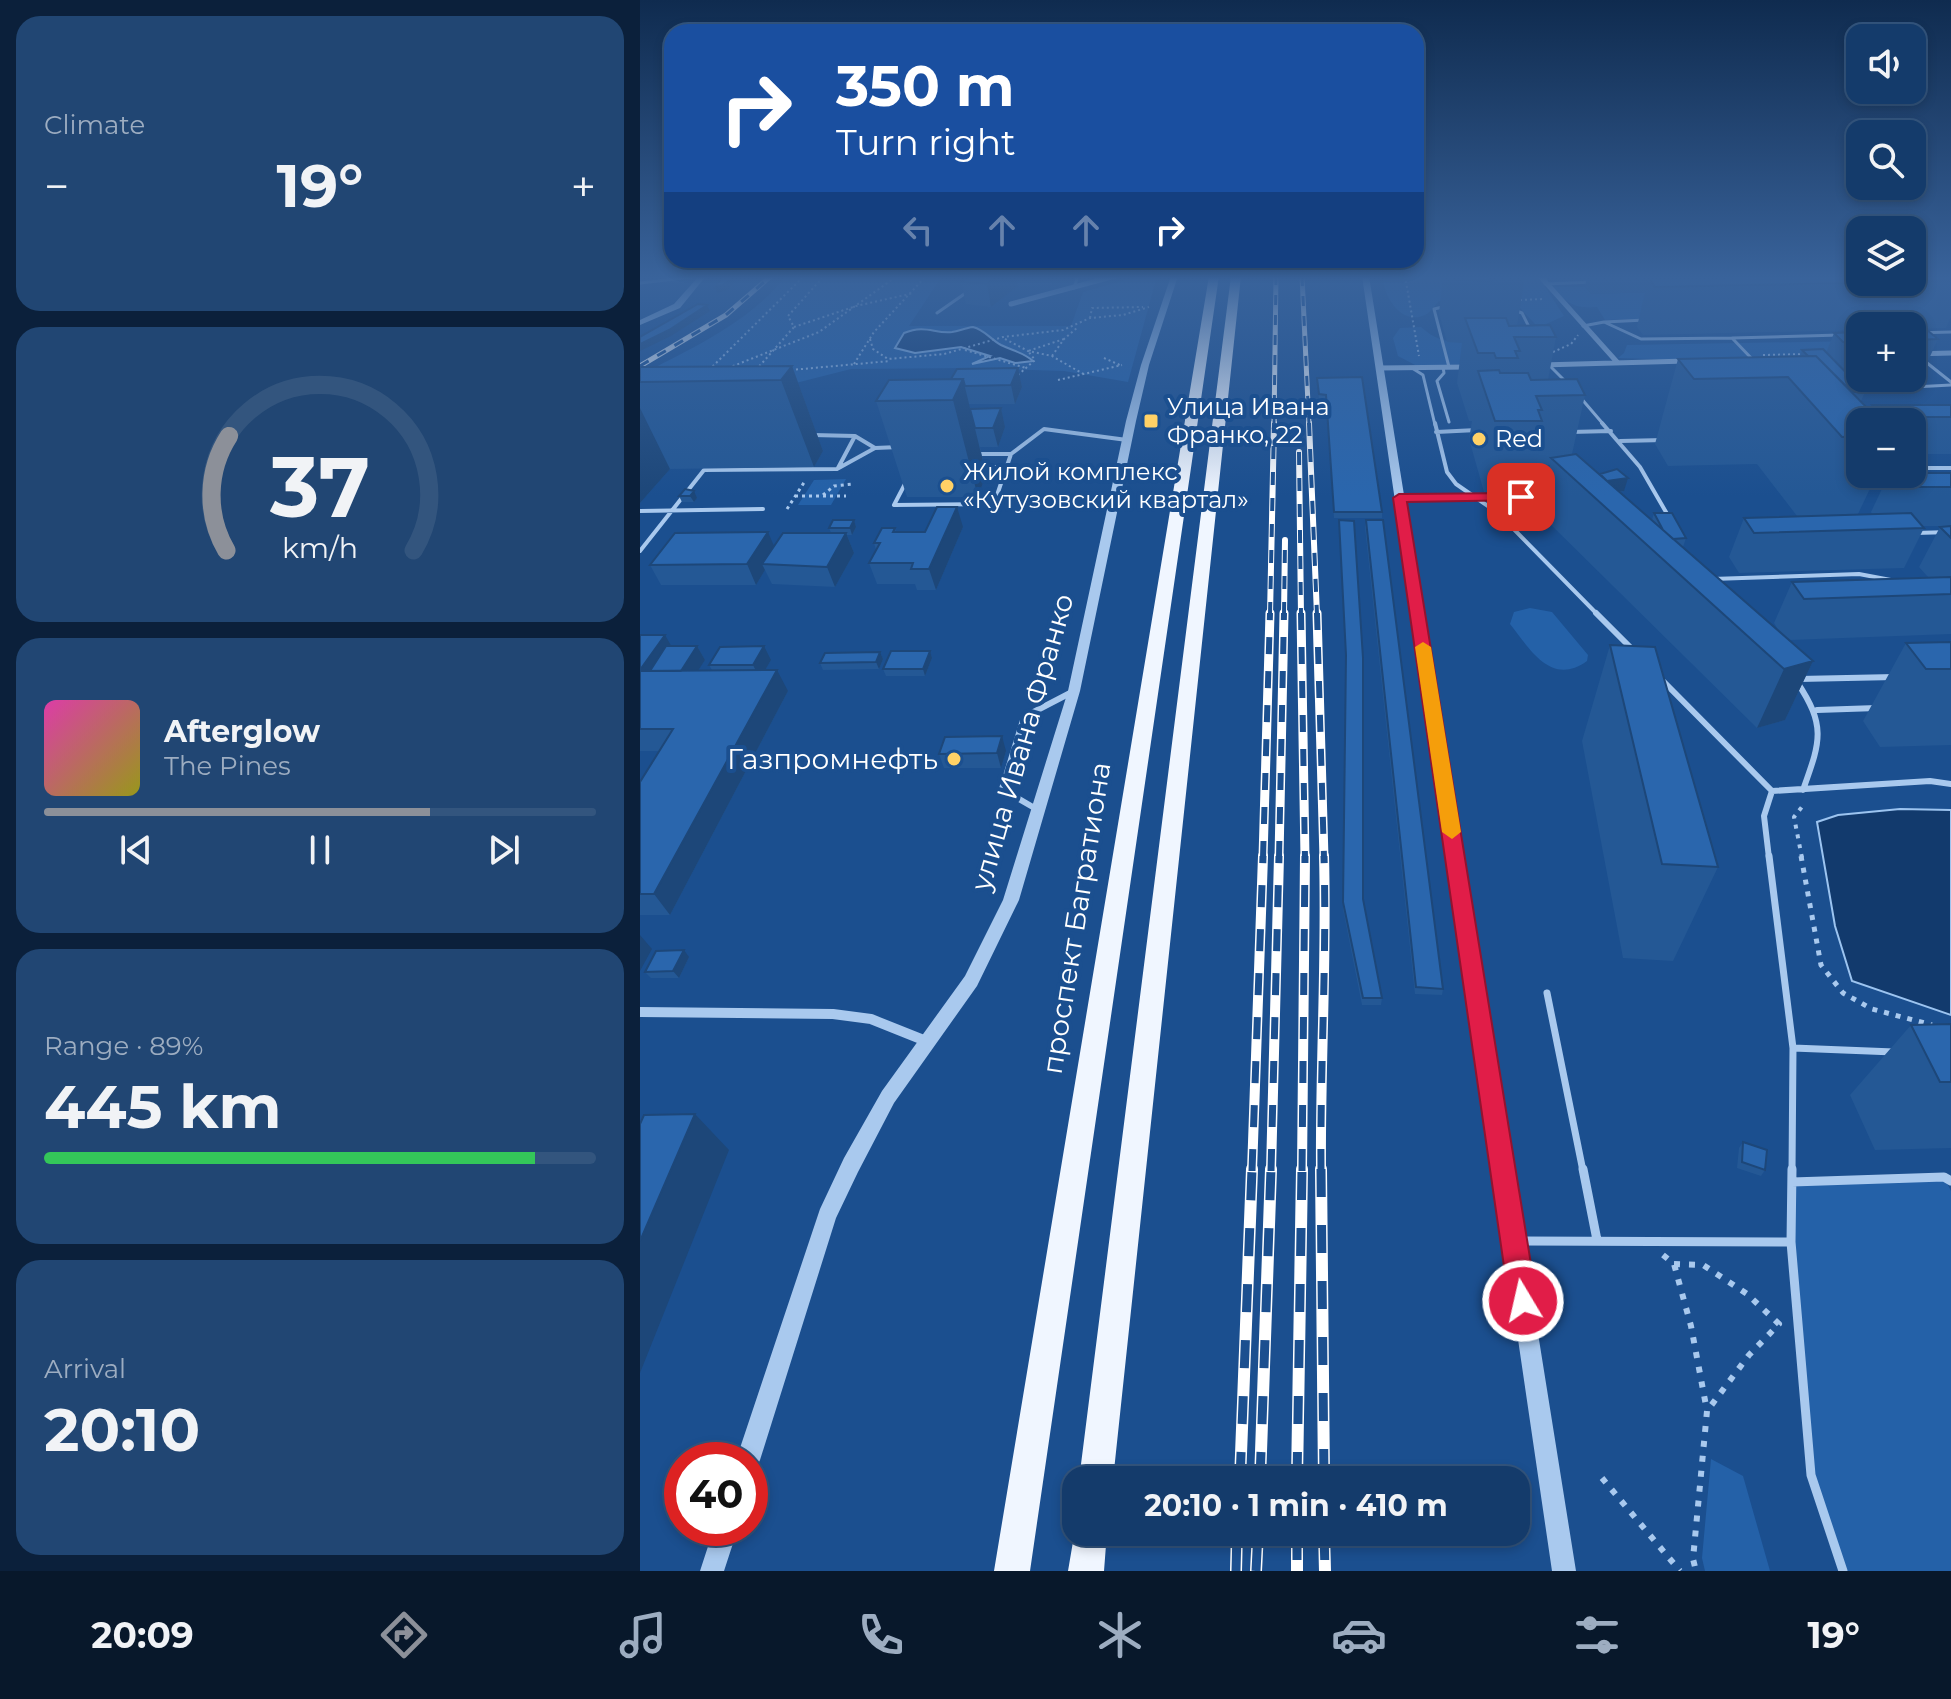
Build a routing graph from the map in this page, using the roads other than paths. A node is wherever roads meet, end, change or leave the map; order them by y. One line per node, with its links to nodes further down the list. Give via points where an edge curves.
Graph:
1 (1150, 349): 33 (street, улица Ивана Франко)
2 (1213, 349): 83 (main road, проспект Багратиона)
3 (1217, 349): 79 (main road, проспект Багратиона)
4 (1376, 349): 21 (street)
5 (1444, 349): 20 (lane)
6 (1605, 349): 14 (street)
7 (1743, 349): 10 (lane)
8 (1926, 353): 9 (street)
9 (1951, 353)
10 (1751, 358): 11 (street); 12 (street); 19 (lane)
11 (1768, 359)
12 (1738, 360)
13 (1693, 361): 14 (street)
14 (1617, 362): 15 (street)
15 (1547, 363): 17 (street); 28 (lane)
16 (1926, 363): 24 (lane)
17 (1532, 365)
18 (1469, 366): 20 (street)
19 (1757, 366)
20 (1449, 367): 22 (street); 23 (lane); 26 (lane, via 1437,381)
21 (1379, 368): 22 (street); 47 (street)
22 (1412, 368): 29 (lane, via 1423,375)
23 (1460, 374)
24 (1951, 383): 25 (lane, via 1849,390)
25 (1857, 398)
26 (1449, 422)
27 (1489, 430): 29 (lane)
28 (1611, 431): 30 (lane); 35 (lane)
29 (1436, 432): 48 (lane, via 1447,472)
30 (1556, 432)
31 (800, 435): 32 (lane)
32 (855, 436): 37 (lane); 45 (lane)
33 (1127, 440): 39 (lane, via 1044,429); 61 (street, улица Ивана Франко)
34 (1672, 440): 35 (lane)
35 (1620, 441): 52 (lane)
36 (909, 447): 37 (lane)
37 (875, 448): 45 (lane)
38 (971, 454): 39 (lane)
39 (1011, 454): 42 (lane)
40 (914, 467): 42 (lane, via 894,505 994,504)
41 (972, 467): 42 (lane)
42 (1007, 467)
43 (1926, 468): 44 (lane)
44 (1951, 468)
45 (837, 469): 51 (lane, via 704,470)
46 (1545, 497): 48 (lane)
47 (1399, 498): 48 (lane); 76 (street)
48 (1474, 498): 58 (lane, via 1498,513)
49 (763, 509): 51 (lane)
50 (640, 511): 51 (lane)
51 (672, 511): 55 (lane)
52 (1674, 526)
53 (1951, 532): 54 (lane)
54 (1910, 533)
55 (640, 551)
56 (1899, 582): 57 (lane, via 1859,574 1704,580)
57 (1714, 591)
58 (1640, 658)
59 (1651, 669): 66 (lane)
60 (1897, 677): 63 (lane, via 1795,679)
61 (1074, 691): 67 (street, улица Ивана Франко); 67 (lane, via 1024,717 1002,789)
62 (1889, 708): 63 (lane)
63 (1817, 710): 65 (lane, via 1823,732)
64 (1951, 784): 65 (lane)
65 (1803, 790): 66 (lane)
66 (1772, 791): 71 (lane, via 1764,816)
67 (1040, 811): 70 (street, улица Ивана Франко, via 1011,900 971,981)
68 (1547, 993): 75 (lane)
69 (640, 1012): 70 (street, via 833,1014 871,1019)
70 (926, 1041): 78 (street, улица Ивана Франко, via 888,1097 827,1216)
71 (1793, 1048): 72 (lane); 74 (lane)
72 (1907, 1052)
73 (1951, 1181): 74 (lane, via 1944,1177)
74 (1792, 1182): 77 (lane)
75 (1597, 1240): 76 (lane); 77 (lane)
76 (1514, 1241): 85 (street)
77 (1791, 1242): 86 (lane, via 1811,1475)
78 (754, 1442)
79 (1097, 1466)
80 (720, 1546): 82 (street)
81 (1089, 1546): 84 (main road)
82 (712, 1571)
83 (1012, 1571)
84 (1086, 1571)
85 (1564, 1571)
86 (1843, 1571)

